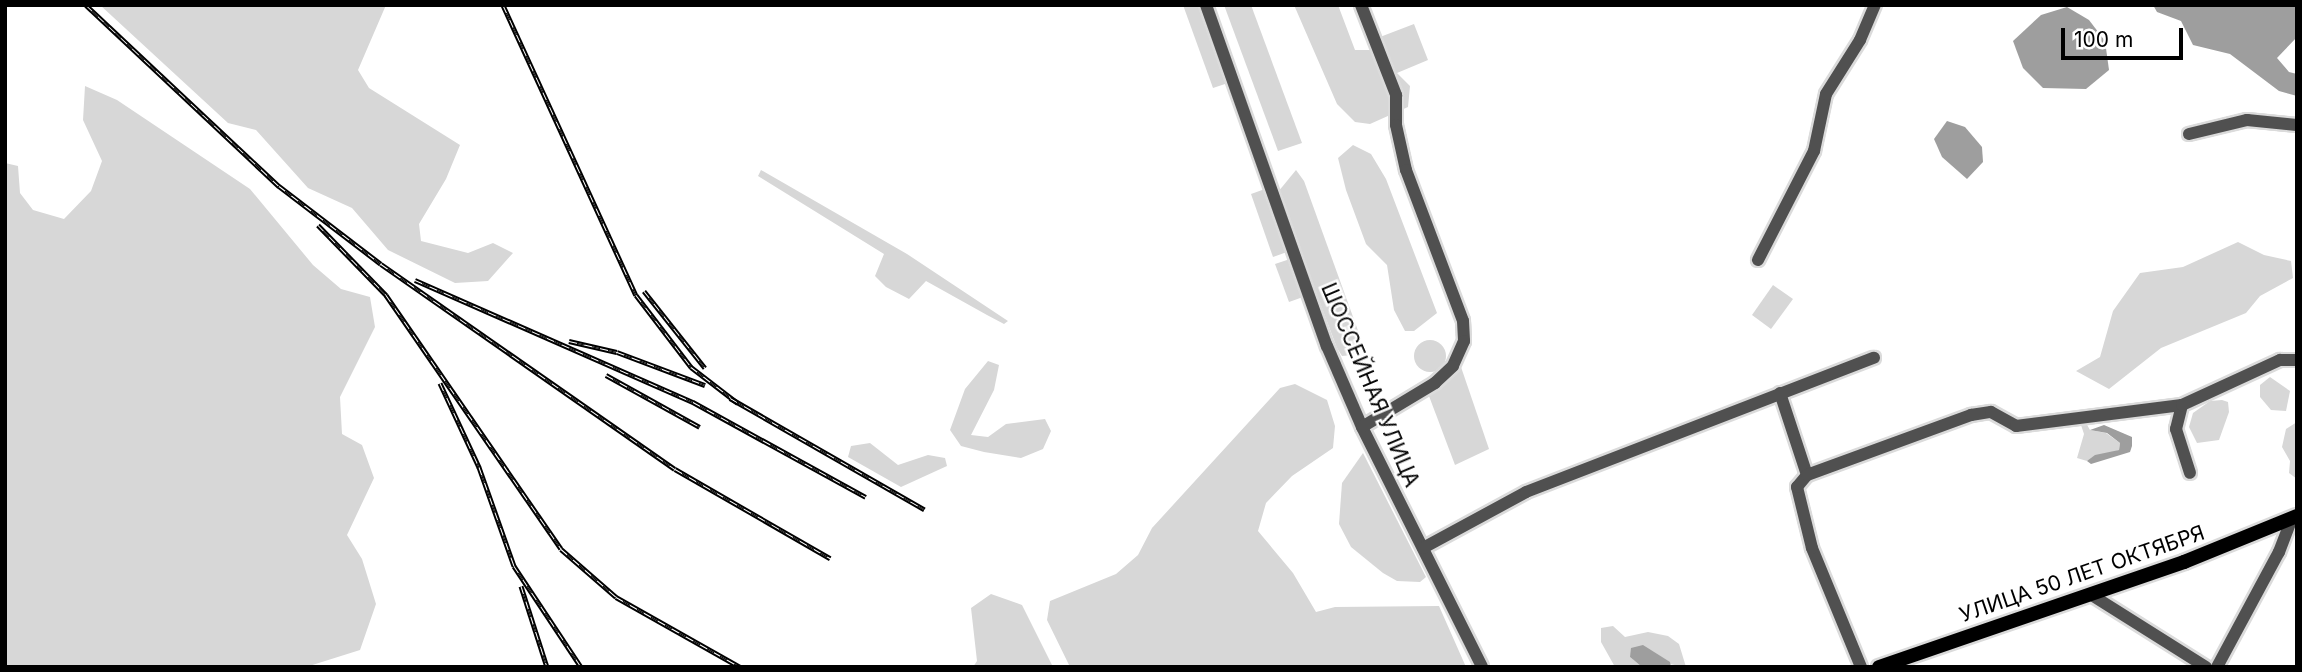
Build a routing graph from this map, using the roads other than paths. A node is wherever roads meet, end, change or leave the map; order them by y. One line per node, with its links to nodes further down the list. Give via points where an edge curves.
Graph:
1 (1206, 5): 11 (street, ШОССЕЙНАЯ УЛИЦА, via 1327,346)
2 (1362, 5): 11 (street, via 1396,95 1396,125 1406,170 1463,321 1464,341 1453,366 1435,383)
3 (1875, 5): 6 (street, via 1860,40 1826,94 1814,151)
4 (2297, 125): 5 (street, via 2247,120)
5 (2189, 134)
6 (1758, 260)
7 (1874, 358): 9 (street)
8 (2297, 360): 10 (street, via 2280,360)
9 (1780, 393): 13 (street); 15 (street, via 1526,492)
10 (2182, 405): 12 (street, via 2176,429); 13 (street, via 2016,426 1991,412 1971,415)
11 (1362, 427): 15 (street, ШОССЕЙНАЯ УЛИЦА)
12 (2190, 473)
13 (1807, 475): 19 (street, via 1797,487 1812,548)
14 (2294, 517): 16 (main road, УЛИЦА 50 ЛЕТ ОКТЯБРЯ, via 2205,555); 21 (street)
15 (1423, 548): 18 (street, ШОССЕЙНАЯ УЛИЦА)
16 (2090, 594): 17 (main road, УЛИЦА 50 ЛЕТ ОКТЯБРЯ); 20 (street)
17 (1887, 666)
18 (1482, 667)
19 (1861, 667)
20 (2206, 667)
21 (2217, 667)

